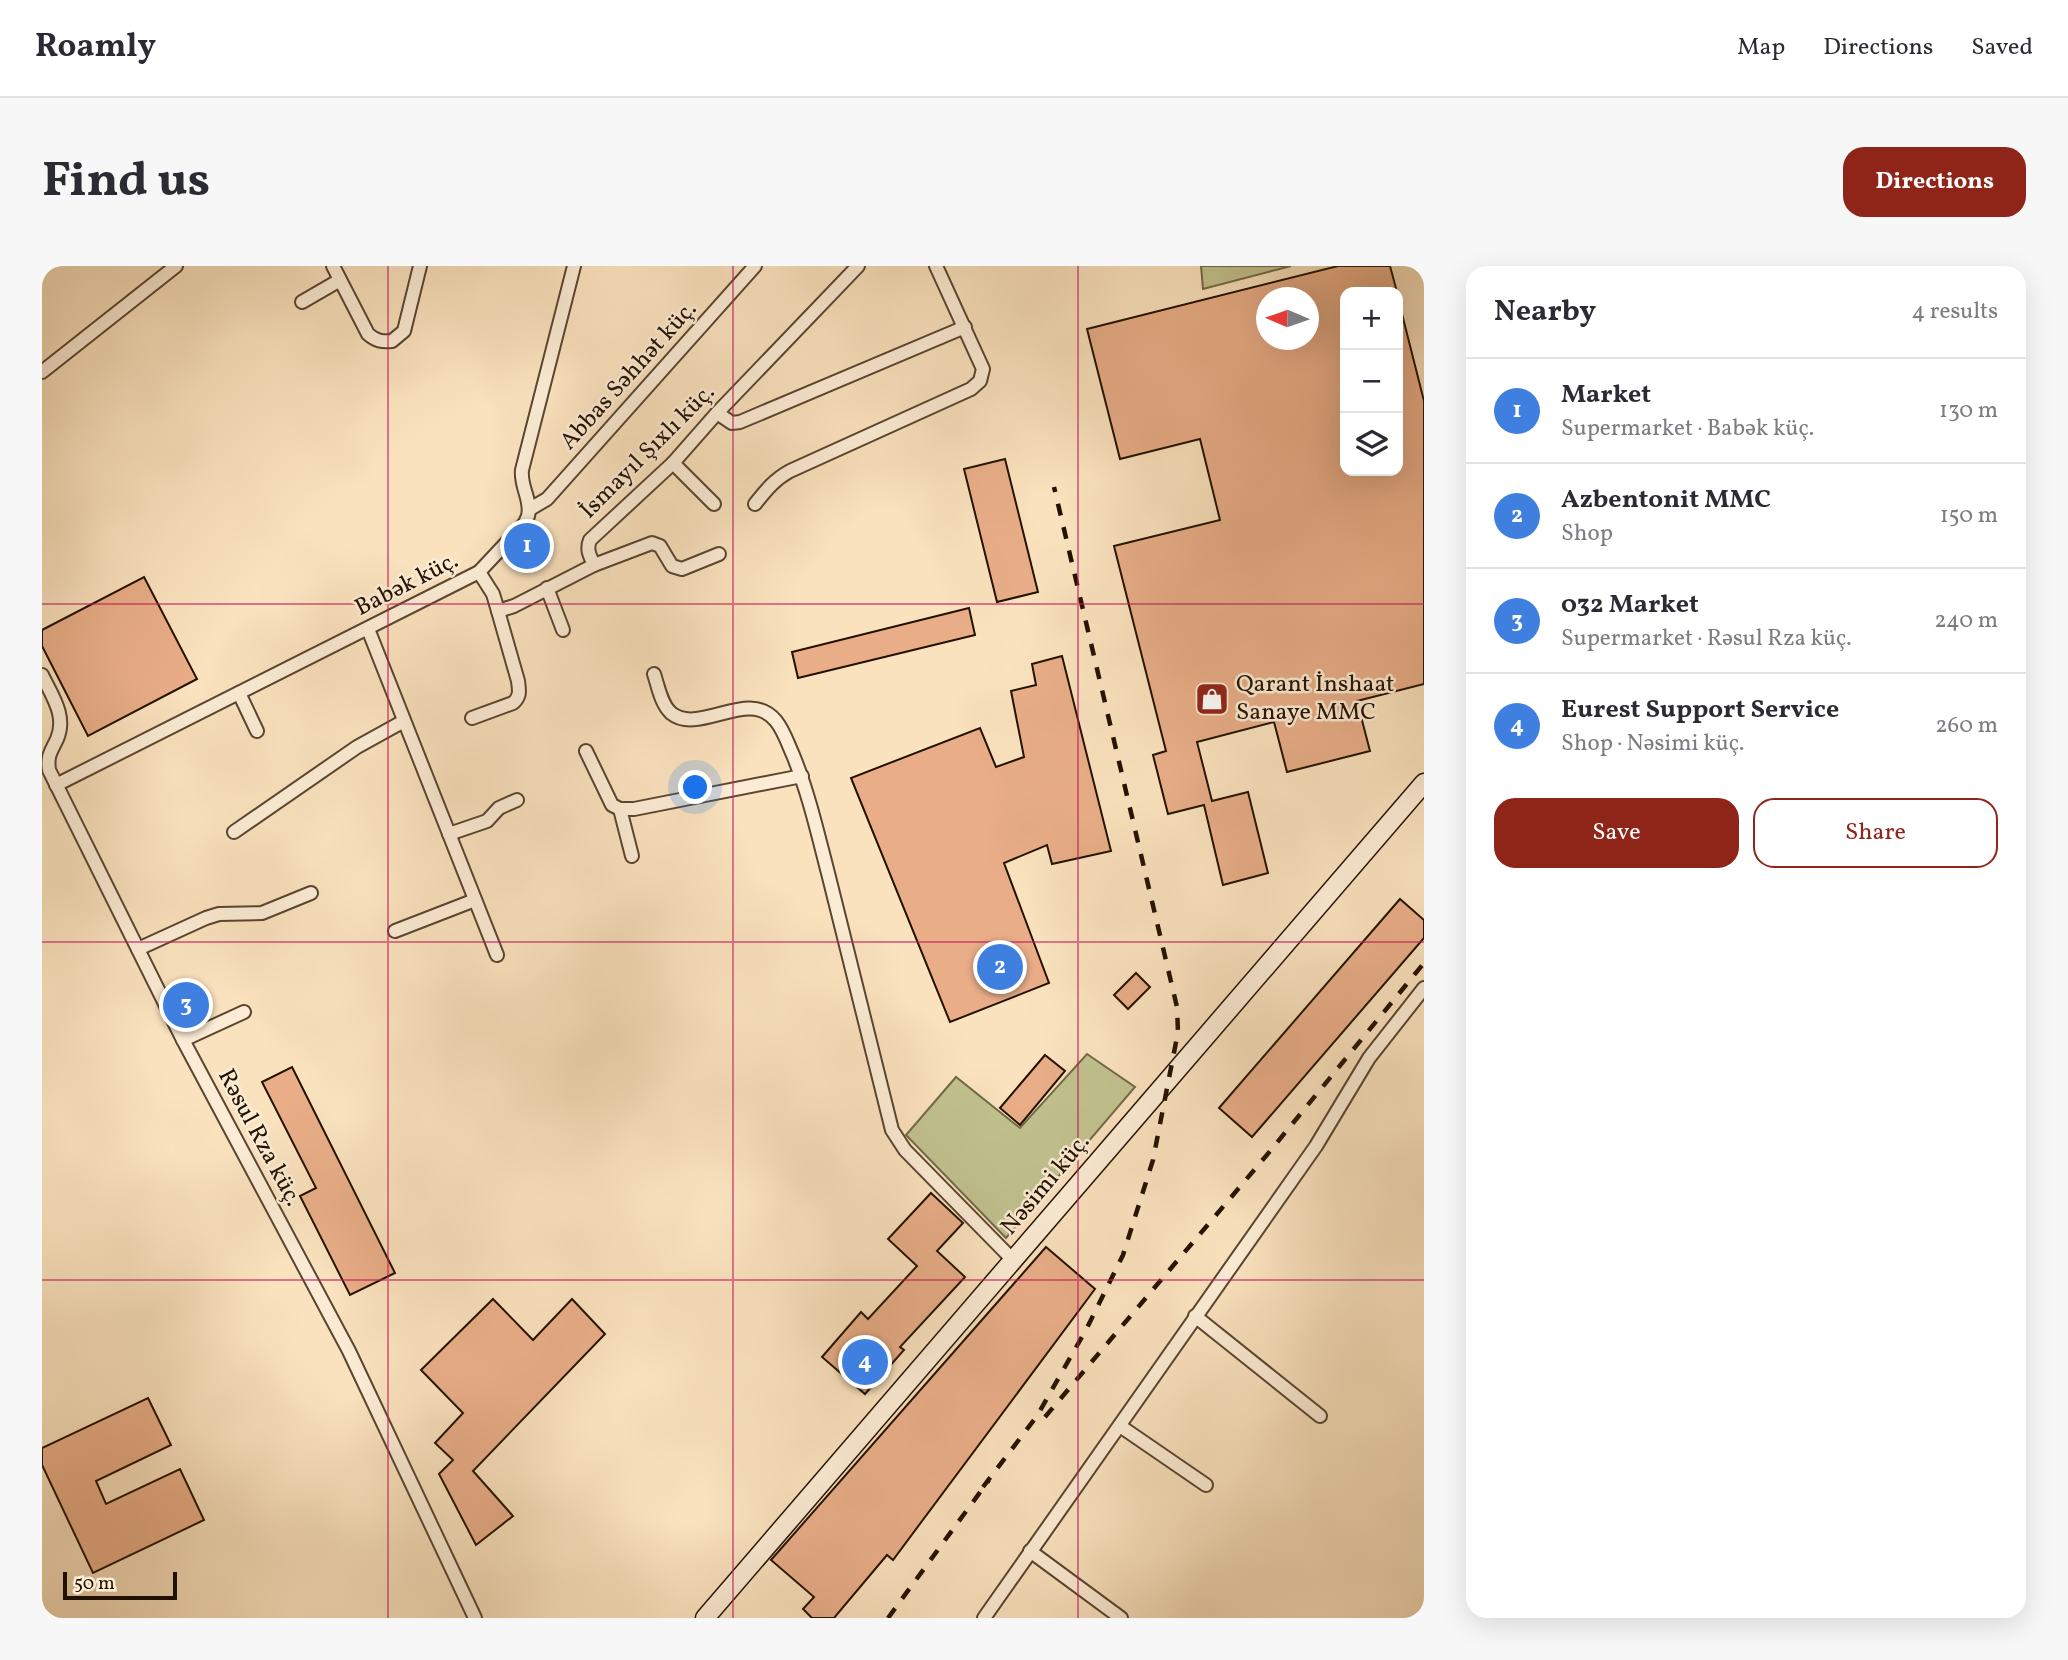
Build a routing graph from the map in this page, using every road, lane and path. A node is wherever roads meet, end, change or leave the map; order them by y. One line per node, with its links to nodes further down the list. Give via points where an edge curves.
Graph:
1 (176, 266): 11 (street)
2 (333, 266): 8 (street)
3 (420, 266): 8 (street, via 404,331 392,341 375,340 368,334)
4 (574, 266): 16 (street, via 522,470)
5 (755, 266): 16 (street, Abbas Səhhət küç., via 547,499)
6 (858, 266): 12 (street, İsmayıl Şıxlı küç.)
7 (936, 266): 10 (street)
8 (340, 280): 9 (street)
9 (302, 302)
10 (965, 327): 12 (street, via 740,422 732,423); 15 (street, via 983,369 980,381 790,471)
11 (42, 372)
12 (717, 413): 13 (street, İsmayıl Şıxlı küç.)
13 (673, 464): 14 (street); 18 (street, İsmayıl Şıxlı küç., via 590,540 587,546)
14 (715, 504)
15 (755, 504)
16 (530, 509): 19 (street, Babək küç., via 525,523)
17 (719, 554): 18 (street, via 682,569 672,566 660,547 652,544)
18 (594, 565): 20 (street)
19 (479, 572): 21 (street, via 494,594); 22 (street, Babək küç.)
20 (547, 588): 21 (street); 23 (street)
21 (498, 611): 27 (street, via 520,691 513,703)
22 (368, 629): 26 (street, Babək küç.); 28 (street)
23 (563, 630)
24 (654, 674): 31 (street, via 665,705 682,718 749,708 768,714 783,731)
25 (42, 676): 33 (street, Rəsul Rza küç., via 62,719 47,758)
26 (239, 693): 29 (street); 33 (street, Babək küç.)
27 (472, 718)
28 (404, 721): 36 (street, via 357,747); 37 (street)
29 (257, 731)
30 (586, 751): 35 (street, via 611,805)
31 (802, 776): 35 (street); 47 (street, via 892,1130 905,1150)
32 (1424, 783): 47 (street, Nəsimi küç.)
33 (56, 785): 42 (street, Rəsul Rza küç.)
34 (517, 800): 37 (street, via 486,821)
35 (620, 809): 38 (street)
36 (234, 832)
37 (449, 834): 40 (street)
38 (632, 856)
39 (311, 893): 42 (street, via 262,914 206,918)
40 (475, 900): 41 (street); 43 (street)
41 (395, 930)
42 (138, 949): 46 (street, Rəsul Rza küç.)
43 (497, 955)
44 (1424, 988): 48 (street, via 1369,1058 1323,1135)
45 (244, 1012): 46 (street)
46 (183, 1040): 53 (street, Rəsul Rza küç., via 349,1351)
47 (1014, 1261): 54 (street, Nəsimi küç.)
48 (1195, 1316): 49 (street); 50 (street)
49 (1320, 1416)
50 (1120, 1426): 51 (street); 52 (street)
51 (1206, 1485)
52 (1030, 1551): 55 (street); 56 (street)
53 (475, 1618)
54 (705, 1618)
55 (984, 1618)
56 (1121, 1618)

